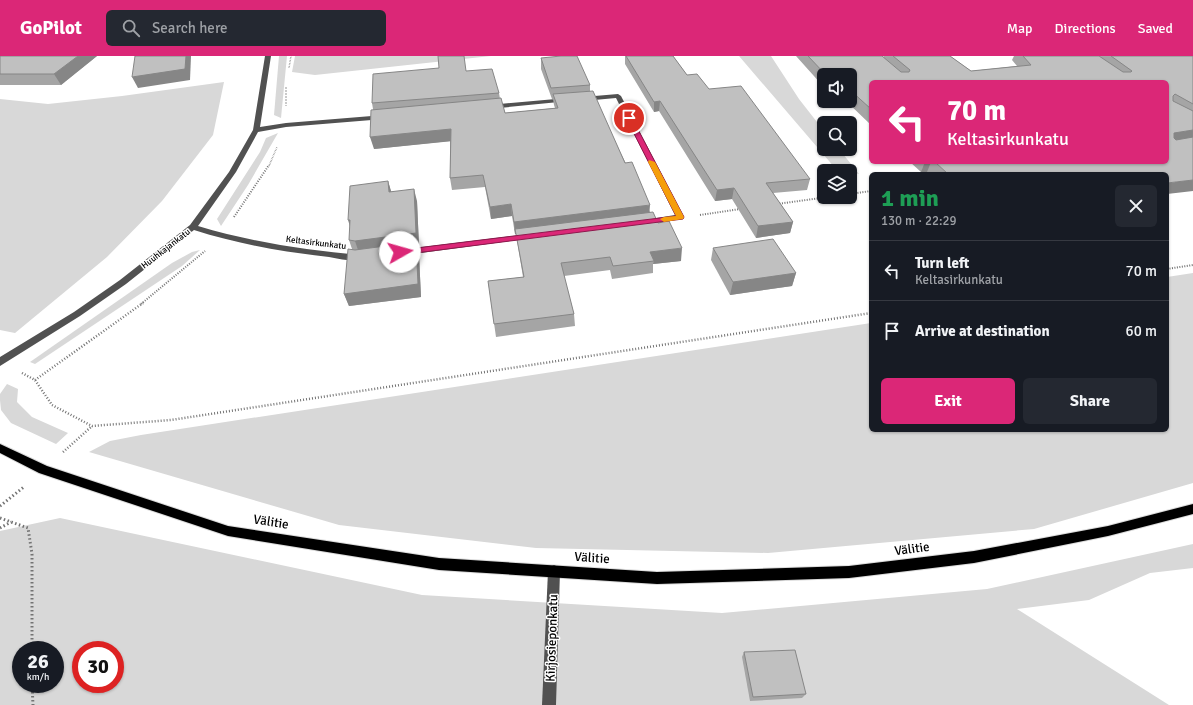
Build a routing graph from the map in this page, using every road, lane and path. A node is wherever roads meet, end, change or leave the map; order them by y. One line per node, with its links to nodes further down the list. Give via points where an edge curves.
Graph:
1 (268, 56): 4 (street, Huuhkajankatu)
2 (484, 108): 10 (street, via 618,96)
3 (391, 116): 4 (street)
4 (256, 130): 12 (street, Huuhkajankatu, via 232,172)
5 (869, 191): 6 (path)
6 (857, 193)
7 (817, 198): 8 (path)
8 (773, 204)
9 (742, 209): 10 (path)
10 (680, 217): 11 (street)
11 (638, 223)
12 (193, 227): 15 (street, Keltasirkunkatu, via 220,237 275,247); 19 (street, Huuhkajankatu, via 124,282)
13 (539, 235): 14 (street)
14 (396, 253)
15 (367, 257)
16 (1193, 265): 17 (path)
17 (1169, 269)
18 (869, 313): 20 (path, via 171,420 92,426 52,405 35,380)
19 (0, 362)
20 (21, 373)
21 (0, 448): 26 (main road, Välitie, via 44,470 228,531 439,564)
22 (1193, 509): 26 (main road, Välitie, via 1108,531 974,557 849,572 656,578)
23 (0, 518): 24 (path)
24 (11, 522): 25 (path); 27 (path, via 28,528 32,554)
25 (0, 528)
26 (554, 571): 30 (street, Kirjosieponkatu)
27 (32, 641)
28 (32, 693): 29 (path)
29 (33, 705)
30 (549, 705)

